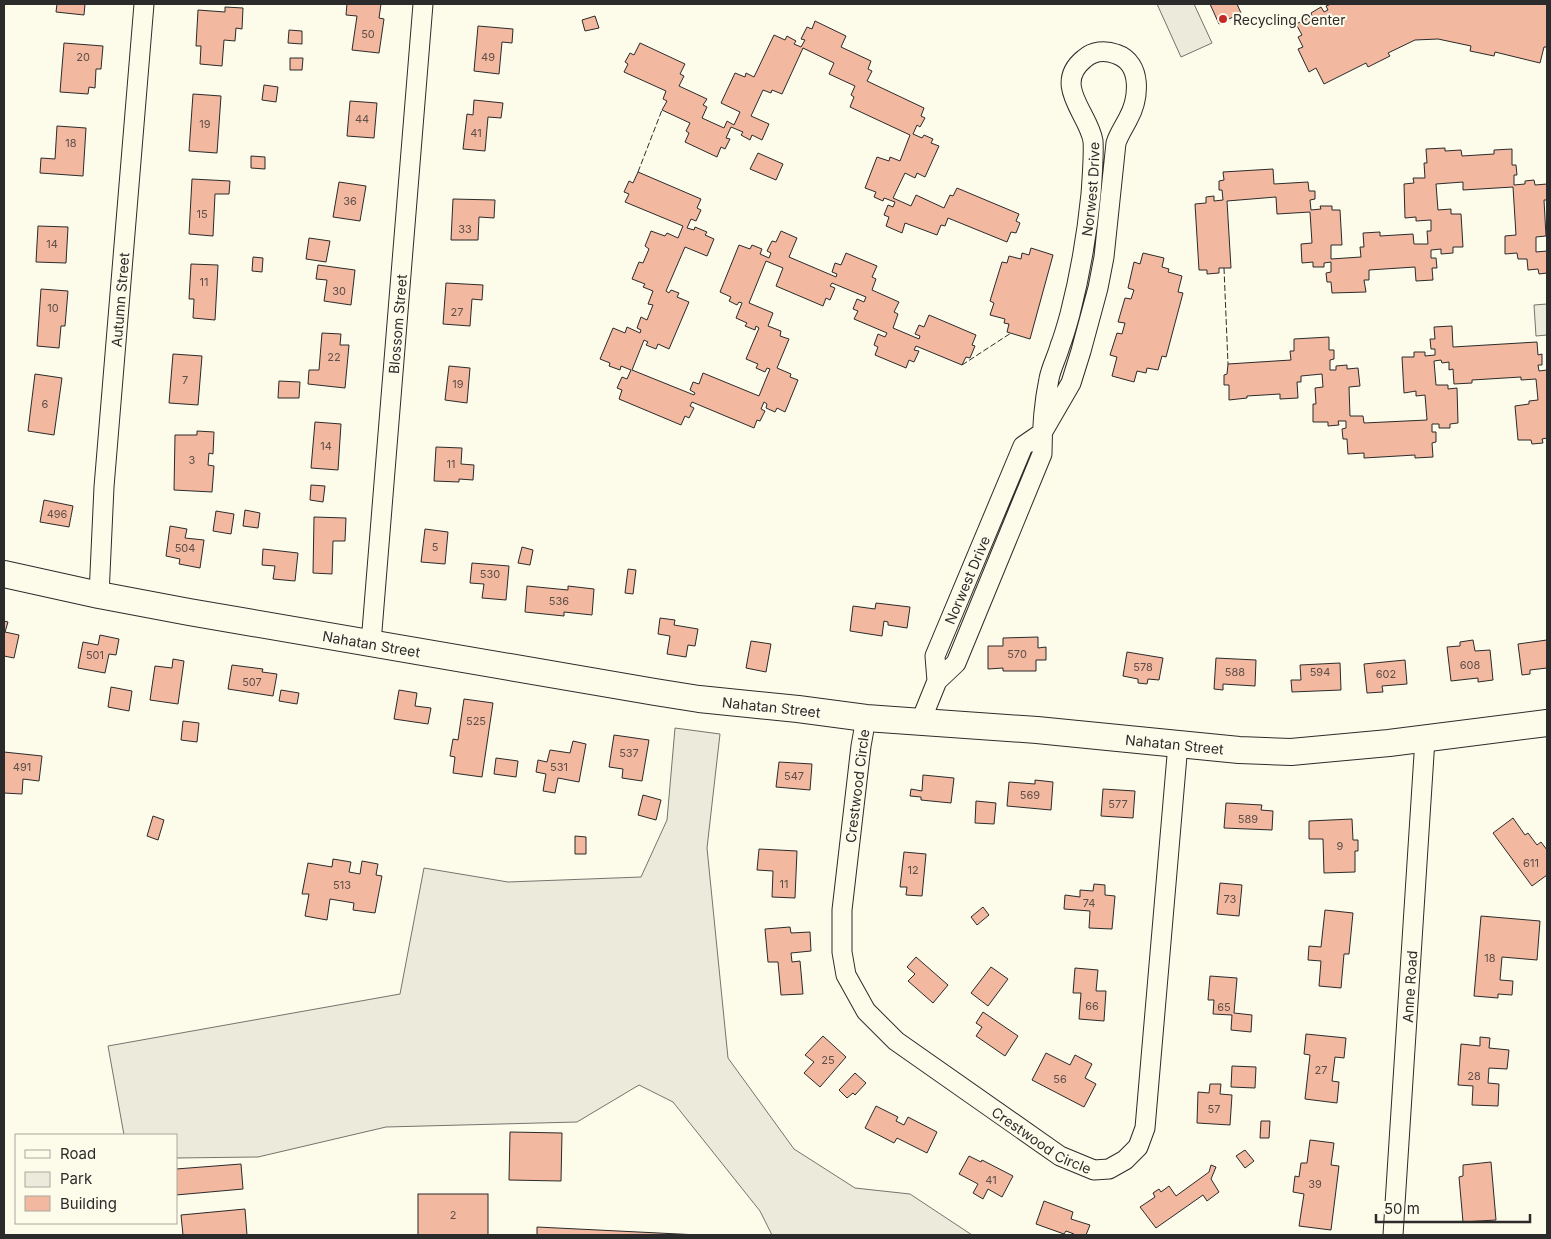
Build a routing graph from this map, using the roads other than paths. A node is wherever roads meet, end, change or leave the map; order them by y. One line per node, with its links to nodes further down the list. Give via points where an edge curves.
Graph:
1 (144, 4): 5 (street, Autumn Street, via 105,477)
2 (423, 4): 6 (street, Blossom Street)
3 (1042, 433): 3 (street, Norwest Drive, via 1070,383 1090,319 1104,257 1116,143 1136,92 1134,70 1128,61 1108,51 1097,52 1078,63 1071,82 1072,94 1093,142 1091,194 1083,254 1049,378); 8 (street, Norwest Drive, via 1023,446 1019,455 935,656 937,682)
4 (4, 574): 5 (main road, Nahatan Street)
5 (99, 595): 6 (main road, Nahatan Street)
6 (370, 643): 7 (main road, Nahatan Street, via 655,692)
7 (866, 718): 8 (main road, Nahatan Street); 11 (street, Crestwood Circle, via 842,910 842,952 846,975 866,1011 896,1041 1060,1156 1094,1170 1109,1169 1125,1160 1138,1147 1145,1128)
8 (920, 723): 11 (main road, Nahatan Street, via 1037,730)
9 (1547, 723): 10 (main road, Nahatan Street)
10 (1425, 739): 11 (main road, Nahatan Street, via 1291,752); 12 (street, Anne Road)
11 (1178, 744)
12 (1393, 1235)

